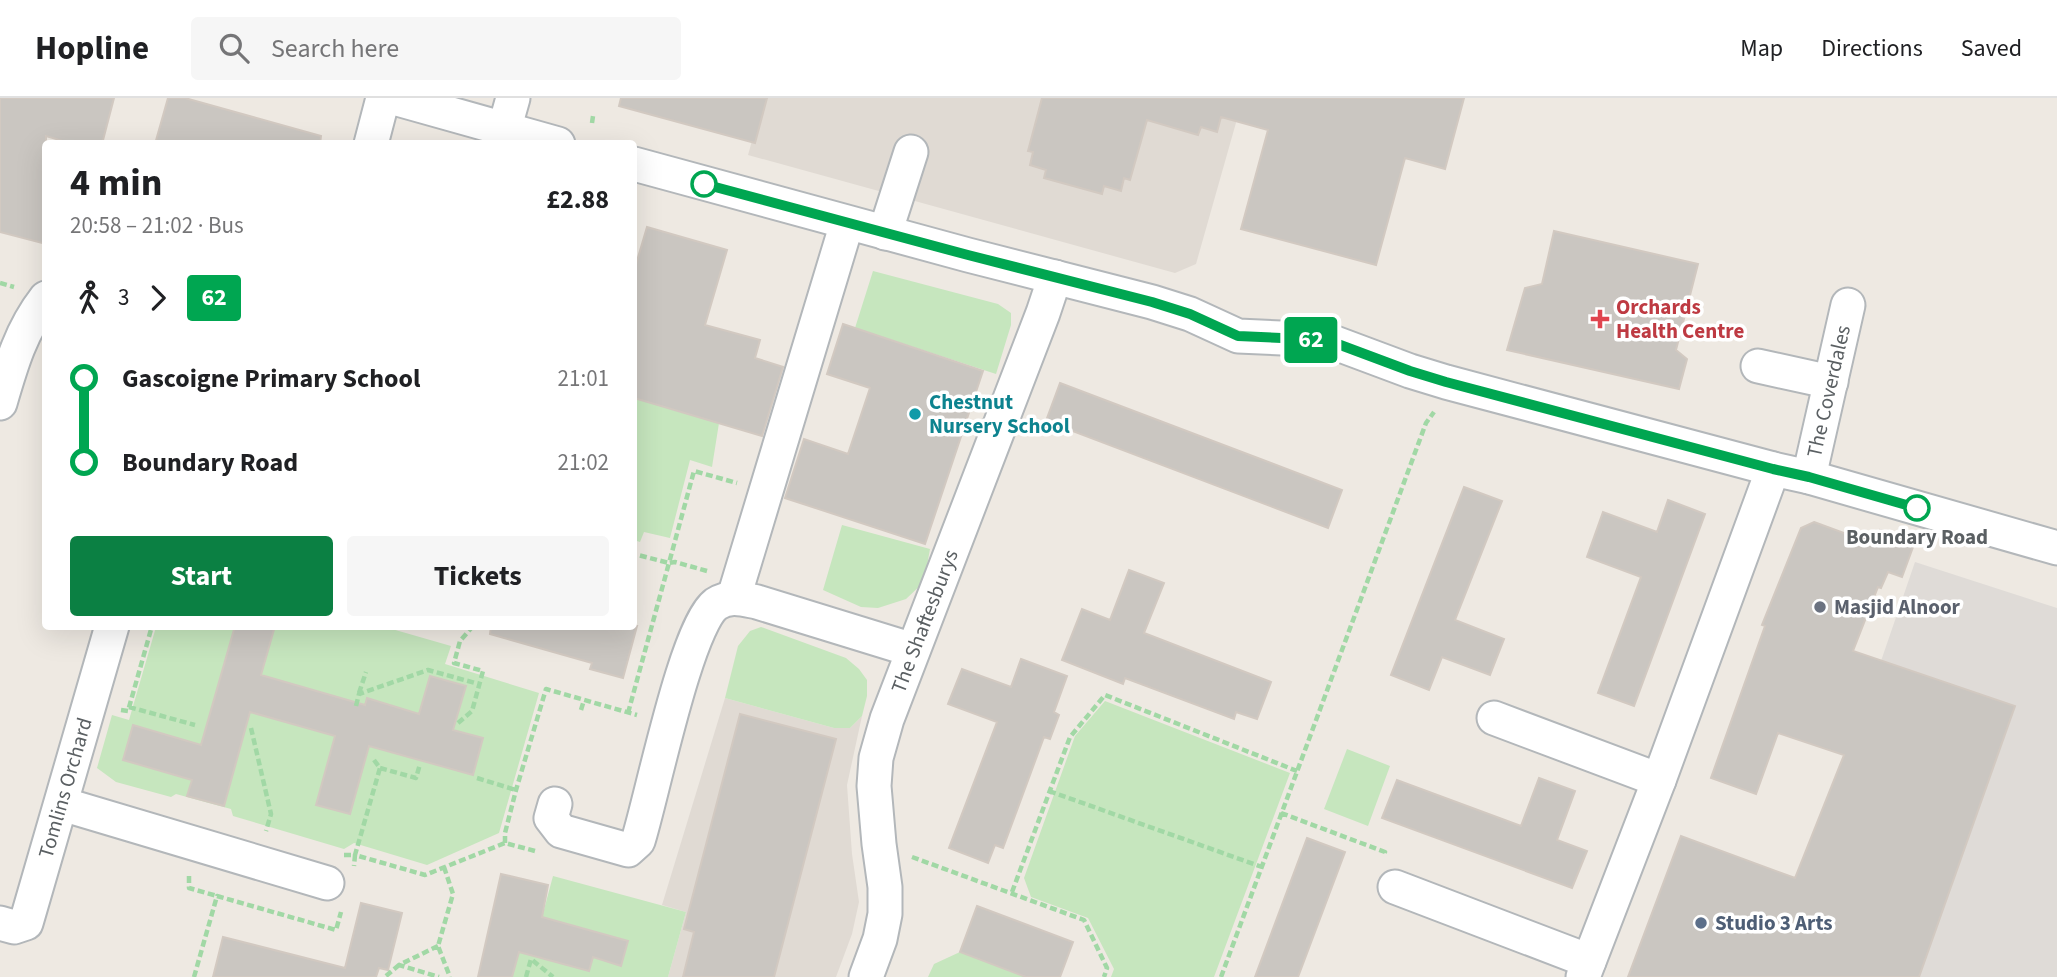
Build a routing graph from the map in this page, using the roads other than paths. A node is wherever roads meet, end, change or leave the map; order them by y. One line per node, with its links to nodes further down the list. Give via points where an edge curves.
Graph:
1 (383, 98): 5 (street)
2 (394, 98): 4 (street)
3 (513, 98): 4 (street)
4 (504, 130): 6 (street)
5 (373, 140)
6 (543, 140)
7 (911, 152): 10 (street)
8 (637, 165): 9 (street)
9 (847, 223): 10 (street); 20 (street)
10 (885, 233): 11 (street)
11 (1055, 277): 17 (street, via 1190,314 1238,336 1327,340 1410,371); 22 (street, The Shaftesburys)
12 (42, 303): 16 (street, via 30,318 12,360)
13 (1848, 305): 15 (street, The Coverdales)
14 (1758, 366): 15 (street)
15 (1831, 383): 18 (street, The Coverdales)
16 (0, 403)
17 (1773, 469): 18 (street); 24 (street)
18 (1809, 477): 19 (street)
19 (2057, 548)
20 (736, 588): 22 (street, via 757,602); 26 (street, via 715,605 688,654 638,841 628,850)
21 (111, 630): 25 (street, Tomlins Orchard)
22 (913, 650): 31 (street, The Shaftesburys, via 876,758 874,786 885,914)
23 (1494, 718): 24 (street)
24 (1659, 780): 30 (street)
25 (62, 804): 27 (street); 29 (street, Tomlins Orchard, via 26,923 14,928)
26 (558, 817)
27 (339, 879)
28 (1395, 887): 30 (street)
29 (0, 923)
30 (1586, 969)
31 (866, 977)

